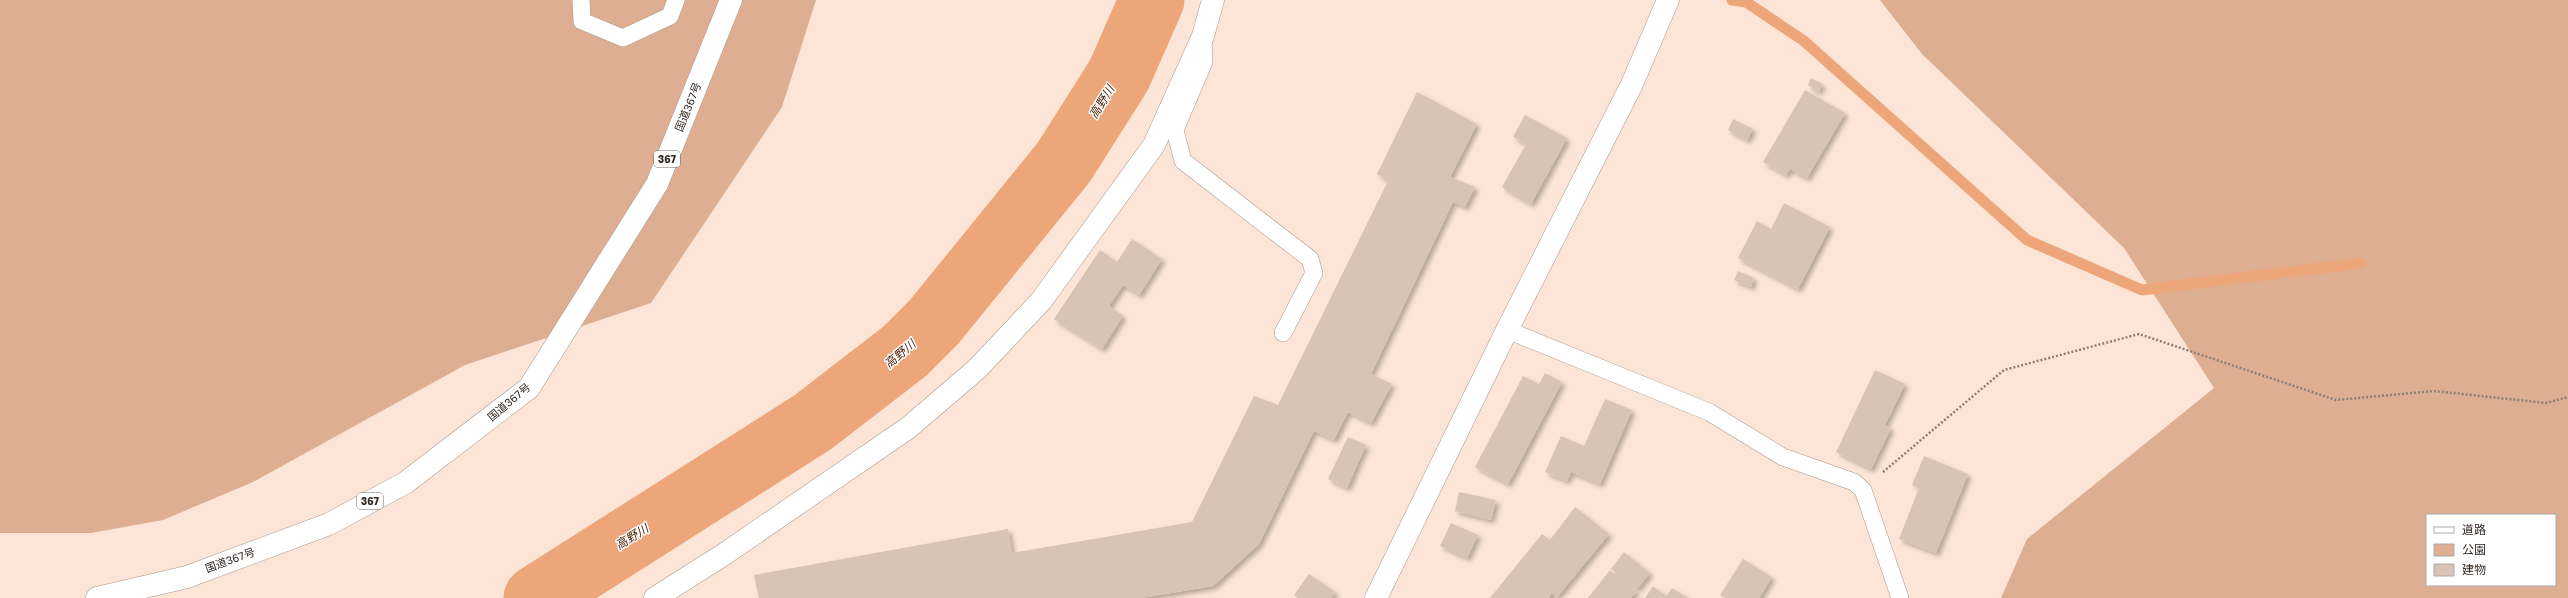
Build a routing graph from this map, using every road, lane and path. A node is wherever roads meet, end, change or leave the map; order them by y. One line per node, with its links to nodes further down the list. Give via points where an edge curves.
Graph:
1 (581, 0): 2 (lane, via 582,21 623,38 670,16)
2 (676, 0)
3 (731, 0): 11 (main road, 国道367号 / 367, via 657,184 529,388 405,483 329,524 187,576)
4 (1212, 0): 6 (main road)
5 (1668, 0): 7 (main road, via 1632,84)
6 (1202, 36): 8 (lane, via 1204,62 1175,130 1178,146 1183,161 1310,260 1314,273); 12 (main road, via 1154,145 1041,301 977,369 908,428)
7 (1507, 330): 10 (lane, via 1709,412 1783,457 1854,482); 13 (main road)
8 (1283, 333)
9 (2568, 397): 10 (path, via 2546,403 2434,391 2336,400 2139,334 2004,370)
10 (1863, 490): 14 (lane)
11 (97, 598)
12 (656, 598)
13 (1377, 598)
14 (1900, 598)

